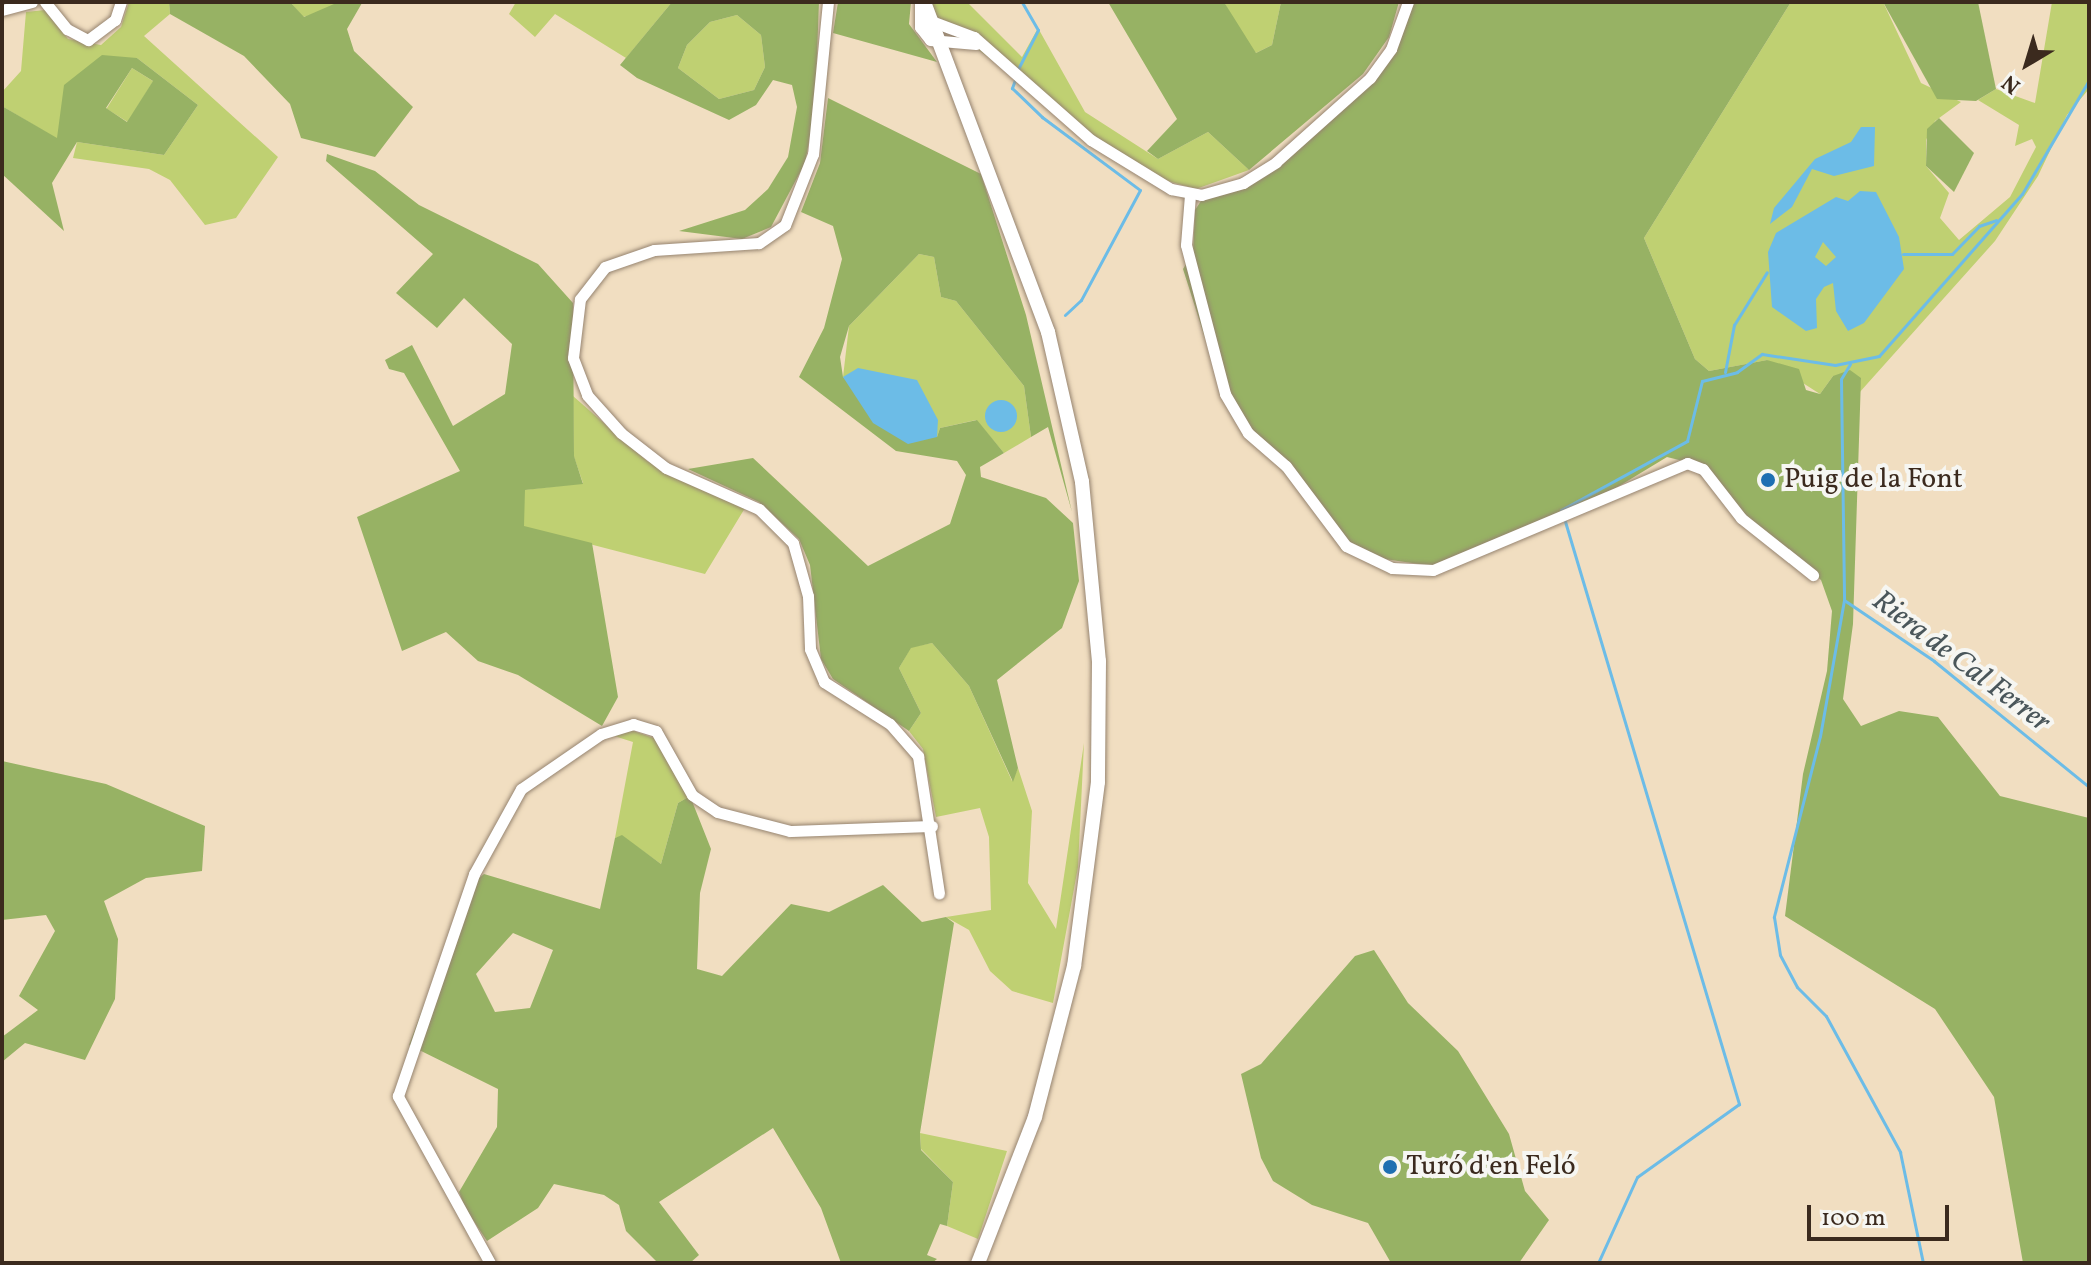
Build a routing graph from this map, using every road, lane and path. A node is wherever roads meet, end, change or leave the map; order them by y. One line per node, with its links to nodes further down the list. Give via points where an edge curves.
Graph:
1 (32, 2): 7 (street)
2 (45, 2): 3 (street, via 67,29 88,40 115,20)
3 (121, 2)
4 (828, 2): 16 (street, via 813,154 785,225 759,243 654,250 605,267 580,299 573,358 587,395 621,433 666,468 759,509 793,543 815,666 840,695 909,741 923,772)
5 (922, 2): 8 (main road); 11 (street, via 920,27)
6 (1408, 2): 14 (street, via 1391,49 1370,78 1287,152 1243,183)
7 (2, 10)
8 (931, 21): 9 (street); 11 (main road)
9 (953, 31): 11 (street); 12 (street)
10 (961, 42): 11 (street); 12 (street); 13 (street)
11 (941, 43): 13 (main road)
12 (984, 46): 14 (street, via 1070,126)
13 (949, 63): 19 (main road, via 1034,283 1062,386 1091,543 1099,661 1096,797 1074,966 1035,1117)
14 (1190, 195): 15 (street, via 1186,245 1225,394 1248,433 1286,466 1346,546 1392,568 1433,570 1687,463 1703,469 1741,518)
15 (1813, 575)
16 (932, 826): 17 (street); 18 (street, via 779,830 717,812 692,795 656,731 633,724 601,734 521,789 474,874 398,1096)
17 (939, 893)
18 (490, 1263)
19 (978, 1263)

